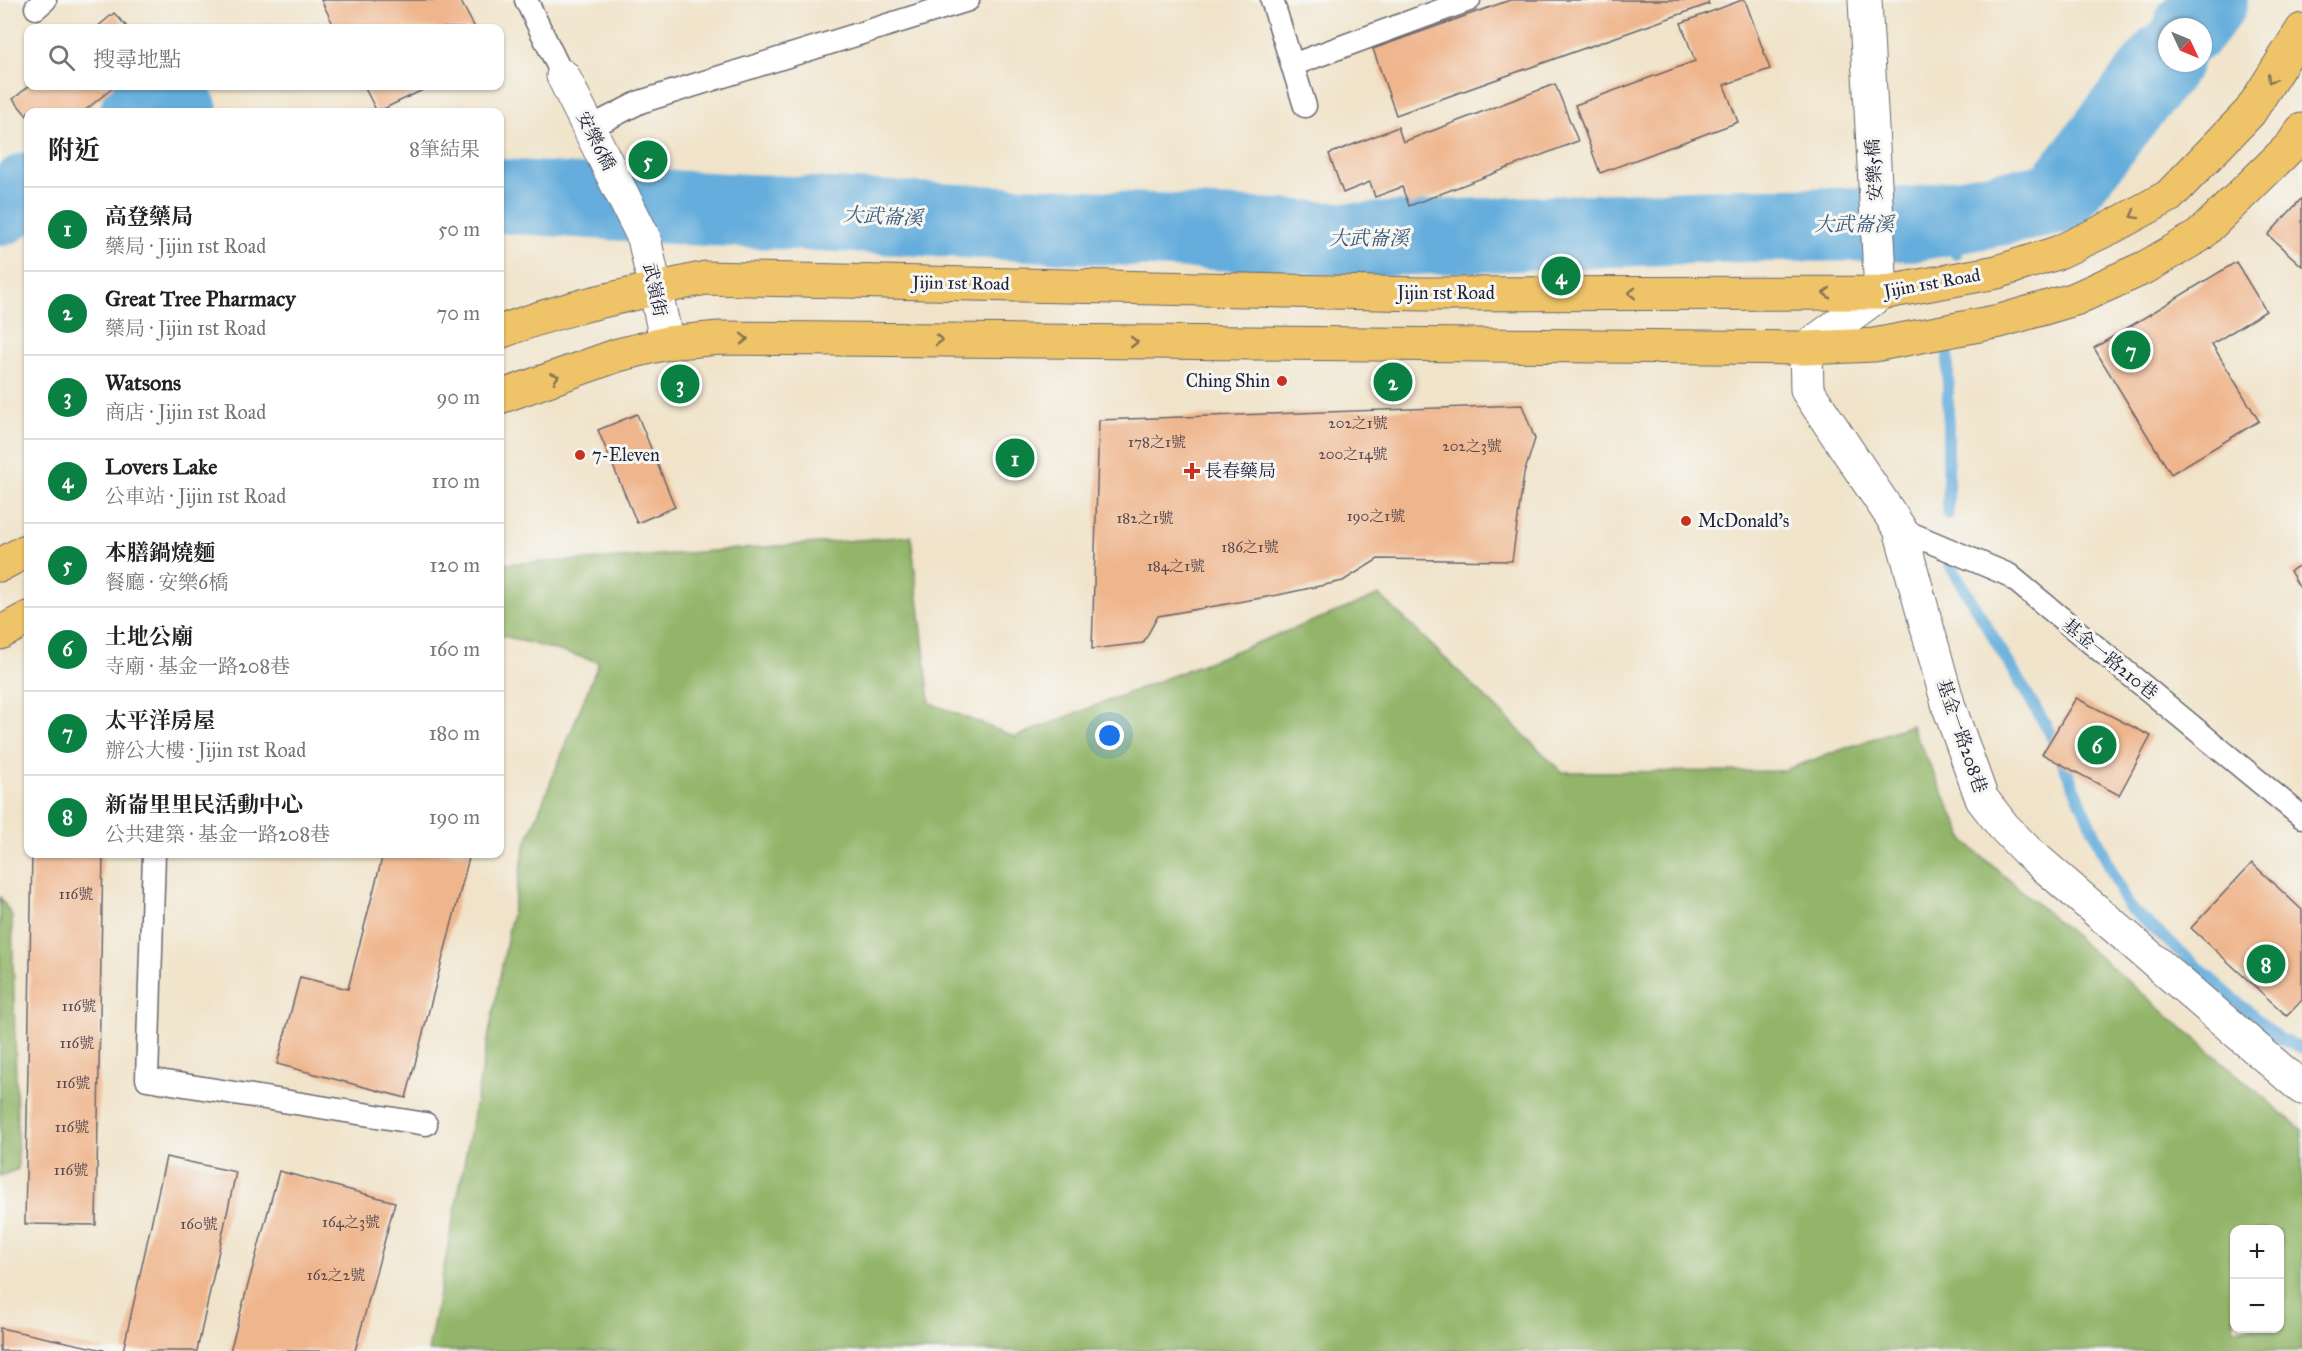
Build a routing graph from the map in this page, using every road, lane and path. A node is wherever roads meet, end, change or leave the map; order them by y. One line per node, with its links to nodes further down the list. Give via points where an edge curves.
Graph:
1 (526, 0): 8 (lane)
2 (968, 0): 10 (lane, via 640,102)
3 (1272, 0): 7 (lane)
4 (1469, 0): 7 (lane)
5 (1865, 0): 14 (street, 安樂5橋)
6 (2302, 30): 14 (main road, Jijin 1st Road, one-way to 14, via 2250,112 2169,196 2056,253 1997,272)
7 (1292, 65): 9 (lane)
8 (563, 76): 10 (street, 安樂6橋)
9 (1305, 106)
10 (589, 128): 12 (street, 安樂6橋)
11 (2302, 129): 17 (main road, via 2292,144 2199,236 2146,267 2075,299 2000,321 1874,345)
12 (644, 238): 13 (street, 武嶺街)
13 (655, 289): 14 (main road, Jijin 1st Road, one-way to 13, via 1424,294 705,278); 15 (main road, Jijin 1st Road, via 610,297); 16 (street, 武嶺街)
14 (1881, 293): 17 (street)
15 (504, 330)
16 (667, 343): 17 (main road, one-way to 17, via 719,338); 18 (main road, one-way to 16, via 618,355)
17 (1806, 348): 19 (street, 基金一路208巷, via 1807,390)
18 (504, 396)
19 (1900, 529): 24 (lane, 基金一路210巷, via 2009,575); 26 (street, 基金一路208巷, via 1949,707 1982,799 2026,851)
20 (24, 552): 21 (main road)
21 (0, 565)
22 (24, 620): 23 (main road)
23 (0, 633)
24 (2302, 817)
25 (154, 858): 27 (lane, via 147,1079)
26 (2302, 1088)
27 (426, 1124)

